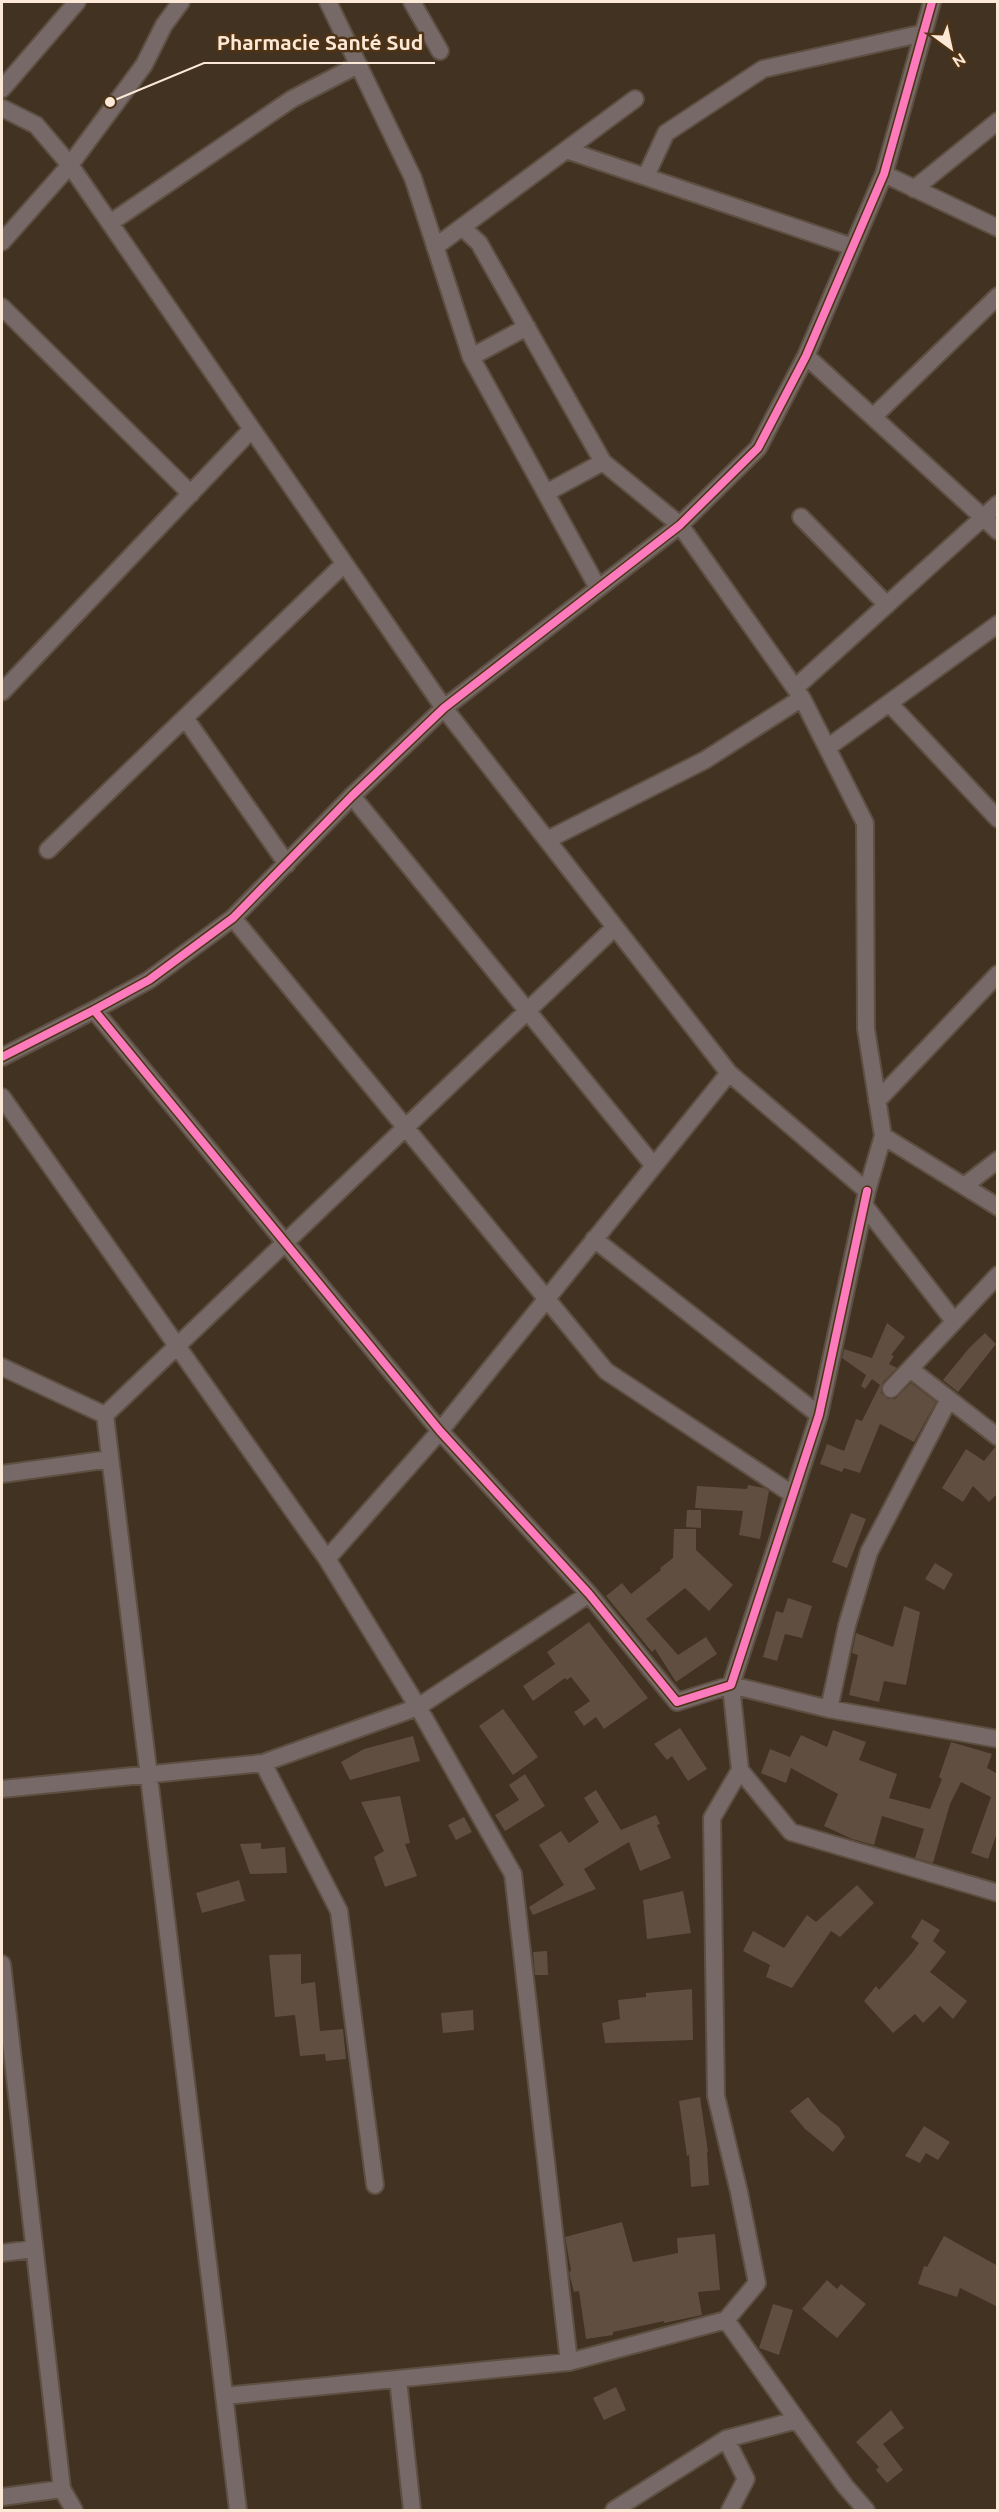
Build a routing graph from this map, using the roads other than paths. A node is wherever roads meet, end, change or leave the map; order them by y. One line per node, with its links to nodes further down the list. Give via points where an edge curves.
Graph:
1 (77, 2): 9 (street)
2 (181, 2): 14 (street, via 164,25 144,65)
3 (328, 2): 8 (street)
4 (412, 2): 7 (street)
5 (930, 3): 6 (street)
6 (924, 33): 15 (street); 16 (street, via 763,69 666,133)
7 (440, 51)
8 (358, 65): 18 (street, via 292,99); 22 (street, via 413,178)
9 (2, 89)
10 (635, 99): 13 (street)
11 (2, 108): 14 (street, via 36,125)
12 (998, 122): 17 (street)
13 (566, 150): 16 (street); 19 (street)
14 (70, 165): 18 (street); 21 (street)
15 (884, 174): 17 (street); 23 (street)
16 (646, 176): 23 (street)
17 (914, 189): 20 (street)
18 (110, 223): 30 (street)
19 (462, 227): 22 (street); 26 (street, via 479,243)
20 (998, 228)
21 (2, 242)
22 (435, 247): 28 (street)
23 (853, 247): 27 (street)
24 (998, 296): 29 (street)
25 (2, 307): 33 (street)
26 (527, 327): 28 (street); 31 (street)
27 (806, 356): 29 (street); 37 (street, via 758,448)
28 (471, 357): 32 (street)
29 (873, 417): 36 (street)
30 (252, 429): 33 (street); 39 (street)
31 (603, 462): 32 (street); 37 (street)
32 (546, 493): 40 (street)
33 (191, 494): 43 (street)
34 (998, 504): 36 (street)
35 (801, 517): 41 (street)
36 (983, 517): 38 (street); 41 (street)
37 (680, 525): 40 (street); 44 (street)
38 (998, 531)
39 (344, 564): 46 (street); 47 (street)
40 (598, 588): 46 (street)
41 (886, 605): 44 (street)
42 (998, 624): 45 (street)
43 (2, 692)
44 (798, 693): 48 (street); 51 (street, via 705,760)
45 (889, 703): 48 (street); 50 (street)
46 (444, 708): 49 (street); 51 (street)
47 (185, 718): 52 (street); 53 (street)
48 (827, 748): 62 (street, via 866,823 866,1029)
49 (352, 796): 53 (street); 58 (street)
50 (998, 819)
51 (547, 840): 55 (street)
52 (48, 850)
53 (287, 864): 54 (street)
54 (233, 918): 57 (street, via 149,980); 63 (street)
55 (615, 927): 58 (street); 60 (street)
56 (998, 974): 62 (street)
57 (94, 1010): 59 (street); 71 (street)
58 (528, 1010): 63 (street); 66 (street)
59 (2, 1057)
60 (729, 1073): 66 (street); 68 (street)
61 (2, 1097): 75 (street)
62 (877, 1101): 64 (street)
63 (405, 1127): 71 (street); 73 (street)
64 (883, 1136): 67 (street); 68 (street)
65 (998, 1160): 67 (street)
66 (654, 1166): 70 (street)
67 (964, 1186): 69 (street)
68 (866, 1198): 74 (street); 81 (street)
69 (998, 1208)
70 (594, 1239): 73 (street); 81 (street)
71 (285, 1242): 75 (street); 82 (street)
72 (998, 1275): 74 (street)
73 (547, 1299): 82 (street); 86 (street, via 606,1371)
74 (954, 1321): 77 (street)
75 (177, 1346): 80 (street); 87 (street)
76 (2, 1367): 80 (street)
77 (910, 1369): 78 (street); 79 (street)
78 (891, 1389)
79 (949, 1399): 83 (street); 91 (street, via 869,1552 847,1625)
80 (105, 1415): 84 (street)
81 (819, 1415): 86 (street)
82 (440, 1431): 87 (street); 88 (street)
83 (998, 1437)
84 (110, 1459): 85 (street); 95 (street)
85 (2, 1474)
86 (792, 1494): 89 (street)
87 (327, 1559): 90 (street)
88 (589, 1594): 89 (street, via 677,1702); 90 (street)
89 (731, 1685): 91 (street); 94 (street)
90 (418, 1707): 93 (street); 103 (street, via 513,1874)
91 (829, 1709): 92 (street)
92 (998, 1739)
93 (262, 1763): 95 (street); 99 (street, via 339,1911)
94 (740, 1770): 97 (street, via 791,1832); 102 (street, via 712,1818 716,2096 757,2283)
95 (148, 1774): 96 (street); 105 (street)
96 (2, 1789)
97 (998, 1893)
98 (2, 1964): 100 (street)
99 (375, 2185)
100 (33, 2249): 101 (street); 108 (street)
101 (2, 2253)
102 (726, 2320): 103 (street); 106 (street)
103 (569, 2362): 104 (street)
104 (398, 2379): 105 (street); 112 (street)
105 (224, 2396): 111 (street)
106 (797, 2420): 107 (street); 115 (street)
107 (726, 2439): 113 (street); 114 (street, via 746,2479)
108 (62, 2489): 109 (street); 110 (street)
109 (2, 2497)
110 (74, 2511)
111 (238, 2511)
112 (412, 2511)
113 (614, 2511)
114 (730, 2511)
115 (866, 2511)

